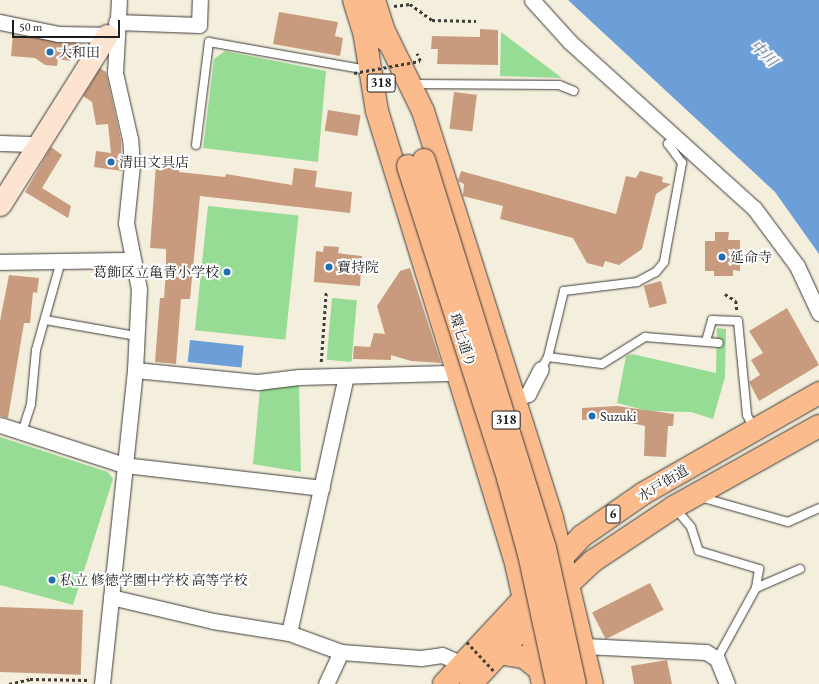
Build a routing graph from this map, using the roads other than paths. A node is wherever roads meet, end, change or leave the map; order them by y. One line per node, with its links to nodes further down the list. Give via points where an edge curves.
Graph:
1 (120, 0): 8 (street)
2 (200, 0): 8 (street, via 199,25)
3 (354, 0): 7 (main road, 環七通り / 318)
4 (532, 0): 12 (street, via 570,42)
5 (383, 3): 7 (main road, 環七通り / 318)
6 (0, 22): 8 (street, via 58,34)
7 (373, 29): 9 (main road); 10 (main road); 16 (main road, 環七通り / 318)
8 (113, 31): 14 (street); 18 (street, via 115,73 130,139 132,166 126,223)
9 (361, 72): 15 (lane, via 209,42); 28 (main road, via 392,161)
10 (413, 84): 11 (lane, via 559,85); 31 (main road)
11 (574, 91)
12 (676, 136): 21 (street, via 754,208 775,233 811,291); 26 (lane, via 668,144 682,163 664,262 656,272 637,282 564,291)
13 (0, 143): 14 (street)
14 (38, 144): 17 (street)
15 (196, 145)
16 (416, 163): 61 (main road, 環七通り / 318, bridge, via 529,554); 62 (main road, 環七通り / 318, bridge, via 545,548)
17 (0, 205)
18 (133, 260): 19 (street); 23 (street, via 139,289)
19 (60, 261): 20 (street); 22 (lane)
20 (0, 262)
21 (819, 313)
22 (45, 320): 23 (lane); 35 (lane, via 36,350 31,404)
23 (136, 336): 27 (street)
24 (706, 341): 25 (lane); 26 (lane, via 645,337 602,364); 34 (lane, via 712,320 738,321 747,415)
25 (719, 342)
26 (545, 363): 31 (street, via 528,394)
27 (135, 370): 29 (street, via 258,382); 36 (street)
28 (457, 372): 29 (street); 39 (main road)
29 (346, 376): 38 (street)
30 (819, 393): 34 (main road, 水戸街道 / 6)
31 (514, 398): 37 (main road)
32 (0, 425): 35 (street)
33 (819, 426): 40 (main road, 水戸街道 / 6)
34 (754, 430): 43 (main road, 水戸街道 / 6, via 644,493)
35 (22, 432): 36 (street)
36 (124, 465): 38 (street); 47 (street)
37 (543, 487): 39 (main road, via 537,509 511,515); 43 (main road)
38 (322, 488): 50 (street)
39 (497, 496): 48 (main road)
40 (696, 496): 41 (main road, 水戸街道 / 6); 42 (lane, via 788,522)
41 (674, 507): 45 (main road, 水戸街道 / 6, via 622,540); 46 (lane, via 691,527 699,551 759,569)
42 (819, 508)
43 (562, 553): 45 (main road); 48 (main road, 水戸街道 / 6)
44 (800, 569): 46 (lane)
45 (570, 580): 49 (main road, 水戸街道 / 6); 51 (main road)
46 (756, 588): 53 (lane)
47 (111, 597): 50 (street, via 213,621); 57 (street)
48 (523, 597): 49 (main road); 55 (main road, 水戸街道 / 6)
49 (529, 621): 54 (main road, 水戸街道 / 6); 56 (main road)
50 (289, 633): 52 (street)
51 (584, 646): 53 (street, via 690,650); 63 (main road)
52 (341, 652): 55 (street, via 421,658 442,655); 58 (street)
53 (716, 658): 64 (street)
54 (496, 662): 56 (main road, via 524,657); 60 (main road, 水戸街道 / 6)
55 (462, 664): 59 (main road, 水戸街道 / 6)
56 (546, 679): 63 (main road, via 576,678)
57 (103, 682)
58 (326, 684)
59 (444, 684)
60 (471, 684)
61 (558, 684)
62 (575, 684)
63 (590, 684)
64 (727, 684)

